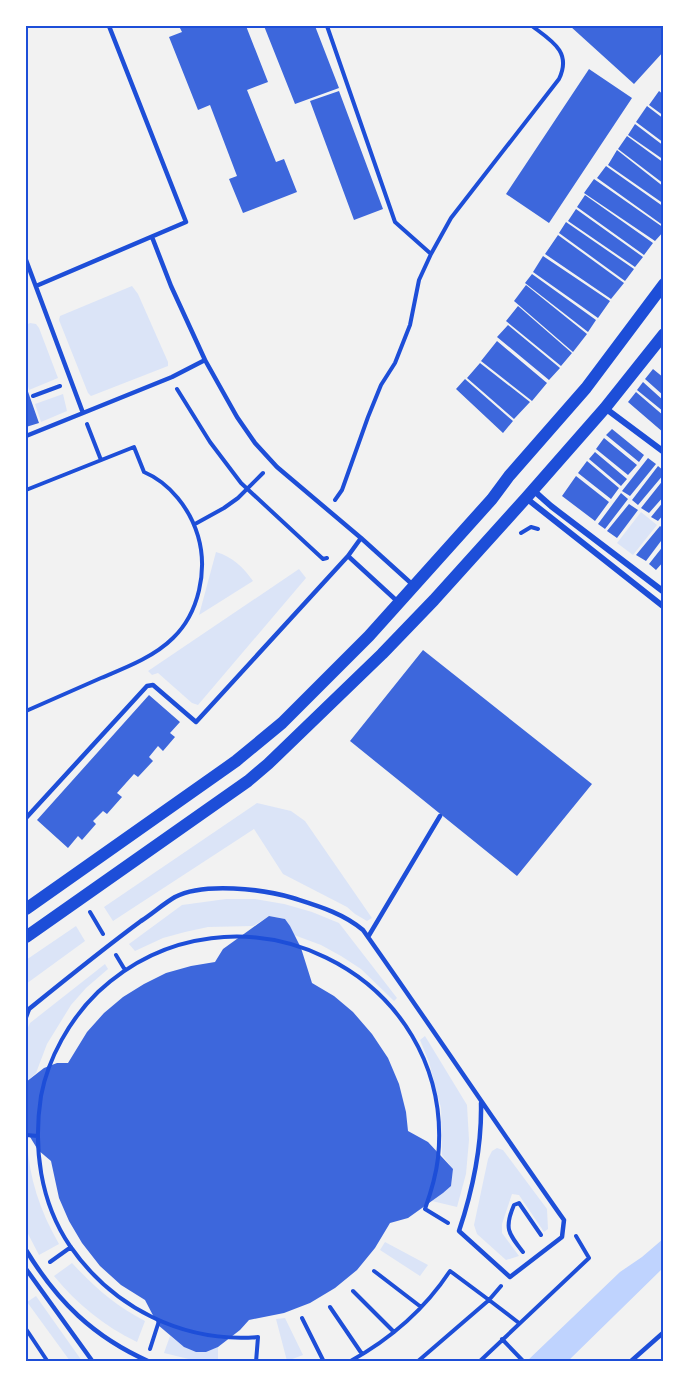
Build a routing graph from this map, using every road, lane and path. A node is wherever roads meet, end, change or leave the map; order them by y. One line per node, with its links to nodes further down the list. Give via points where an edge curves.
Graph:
1 (109, 26): 4 (lane, via 186,222)
2 (327, 26): 5 (path, via 395,222)
3 (532, 26): 5 (path, via 559,49 564,69 451,218)
4 (152, 237): 8 (lane); 10 (lane)
5 (431, 254): 24 (path, via 419,279 410,325 395,363 381,385 342,490)
6 (26, 260): 8 (lane)
7 (663, 284): 30 (main road, via 586,388)
8 (36, 286): 12 (lane)
9 (663, 334): 14 (main road)
10 (205, 360): 11 (lane); 20 (lane, via 237,417)
11 (172, 377): 15 (lane); 22 (path, via 191,414)
12 (71, 382): 13 (path); 15 (lane)
13 (33, 396)
14 (605, 408): 18 (street); 23 (main road)
15 (83, 413): 17 (lane)
16 (88, 426): 19 (path)
17 (26, 436)
18 (663, 452)
19 (101, 460): 21 (path); 25 (path, via 134,447 144,472 169,488)
20 (277, 467): 22 (path, via 267,470); 24 (lane)
21 (26, 490)
22 (247, 490): 25 (path); 29 (path, via 323,559 339,551)
23 (530, 494): 31 (street); 33 (street); 37 (main road, via 382,654 268,764)
24 (326, 510): 28 (lane)
25 (195, 524): 34 (path, via 203,574 196,603 173,639 130,666)
26 (545, 534): 27 (path, via 531,527)
27 (519, 535)
28 (361, 538): 29 (lane); 30 (lane)
29 (348, 556): 32 (lane); 36 (lane, via 196,722 153,685 147,686)
30 (414, 585): 32 (main road)
31 (663, 592)
32 (399, 602): 38 (main road, via 259,742)
33 (663, 607)
34 (26, 711)
35 (440, 816): 40 (lane)
36 (26, 818)
37 (82, 898): 39 (main road); 41 (path)
38 (26, 909)
39 (26, 937)
40 (368, 937): 41 (lane, via 352,921 332,911 278,893 254,889 199,890 176,897); 44 (lane)
41 (110, 945): 42 (lane)
42 (27, 1009): 43 (lane)
43 (26, 1017)
44 (481, 1103): 47 (lane, via 479,1159); 49 (lane, via 564,1220 562,1237)
45 (26, 1135): 46 (path)
46 (38, 1136): 47 (path, via 43,1090 61,1041 75,1018 111,980 156,953 206,938 259,937 285,942 318,953 356,975 394,1011 409,1033 430,1081 439,1132 438,1158 426,1209); 48 (path, via 46,1194)
47 (459, 1231): 52 (lane, via 510,1277)
48 (71, 1247): 54 (path); 62 (path, via 122,1300)
49 (550, 1248): 52 (lane); 52 (path, via 519,1203 514,1206 508,1229)
50 (26, 1250): 54 (lane)
51 (589, 1258): 63 (path)
52 (530, 1262)
53 (26, 1269): 56 (lane)
54 (38, 1270): 56 (lane); 69 (lane, via 81,1320)
55 (374, 1271): 60 (path)
56 (31, 1277): 72 (lane)
57 (353, 1291): 65 (path)
58 (489, 1300): 60 (path, via 450,1271); 63 (path); 76 (path)
59 (330, 1306): 68 (path)
60 (421, 1307): 65 (path)
61 (302, 1318): 74 (path)
62 (159, 1321): 69 (path); 73 (path, via 219,1337 258,1337)
63 (519, 1323): 67 (path)
64 (26, 1329): 71 (path)
65 (394, 1332): 68 (path)
66 (663, 1332): 78 (lane)
67 (502, 1339): 70 (path); 77 (path)
68 (362, 1354): 75 (path)
69 (148, 1361)
70 (524, 1361)
71 (48, 1362)
72 (93, 1362)
73 (256, 1362)
74 (324, 1362)
75 (349, 1362)
76 (417, 1362)
77 (479, 1362)
78 (630, 1362)

